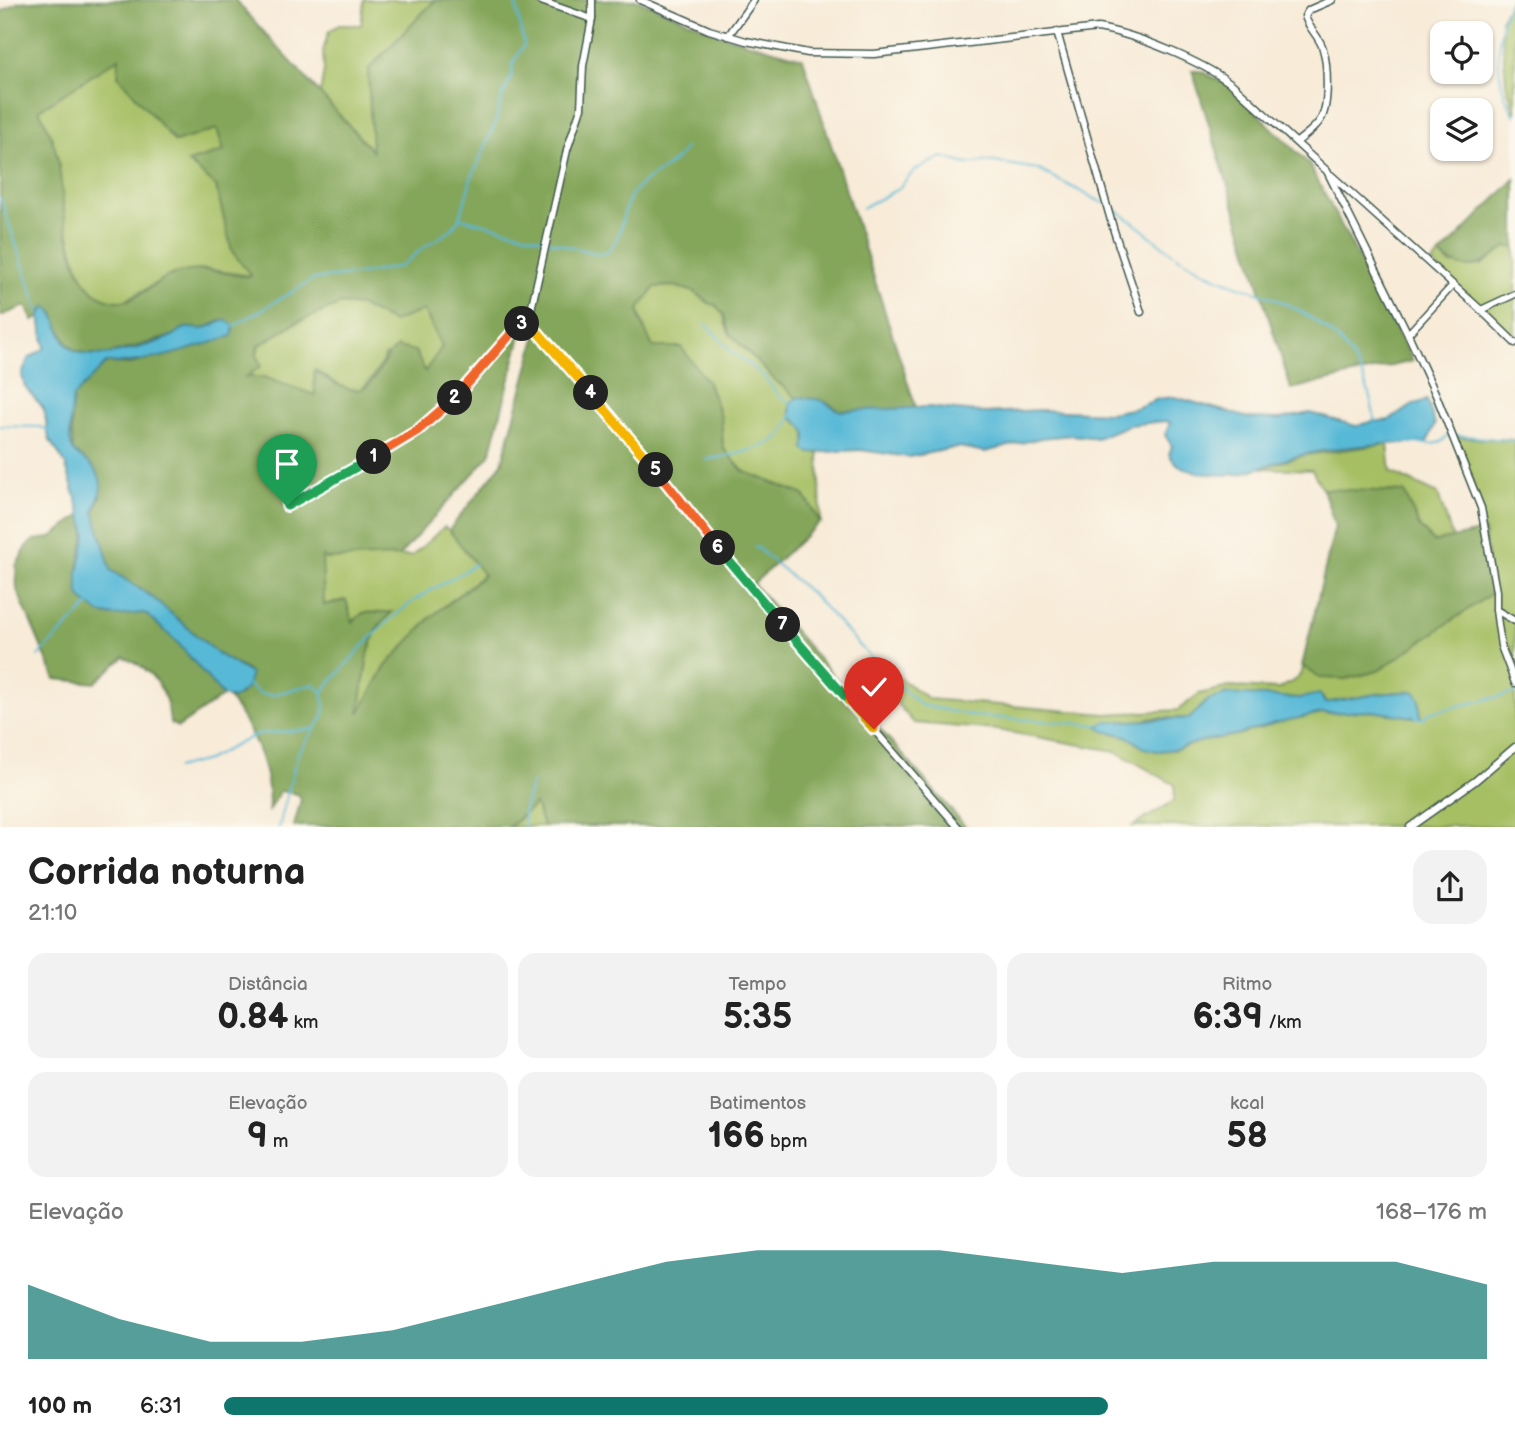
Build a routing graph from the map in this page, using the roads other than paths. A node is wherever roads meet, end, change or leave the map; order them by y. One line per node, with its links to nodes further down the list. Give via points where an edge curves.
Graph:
1 (538, 0): 6 (street)
2 (592, 0): 6 (street)
3 (640, 0): 8 (street)
4 (754, 0): 8 (street)
5 (1332, 0): 9 (street, via 1305,16 1323,48 1325,101 1317,125)
6 (592, 19): 15 (street, via 581,108 567,150)
7 (1057, 32): 8 (street, via 874,54 799,52); 9 (street, via 1107,29 1191,60 1233,85); 14 (street)
8 (728, 36)
9 (1297, 142): 10 (street)
10 (1327, 171): 11 (street); 16 (street)
11 (1453, 285): 13 (street); 16 (street)
12 (1515, 294): 13 (street)
13 (1481, 310): 17 (street)
14 (1142, 312)
15 (528, 323): 18 (street, via 517,327 451,402 417,431); 23 (street)
16 (1408, 334): 19 (street, via 1481,508)
17 (1515, 343)
18 (287, 506)
19 (1496, 610): 20 (street); 21 (street, via 1501,646)
20 (1515, 621)
21 (1515, 683)
22 (1515, 747): 24 (street)
23 (958, 827)
24 (1409, 827)

